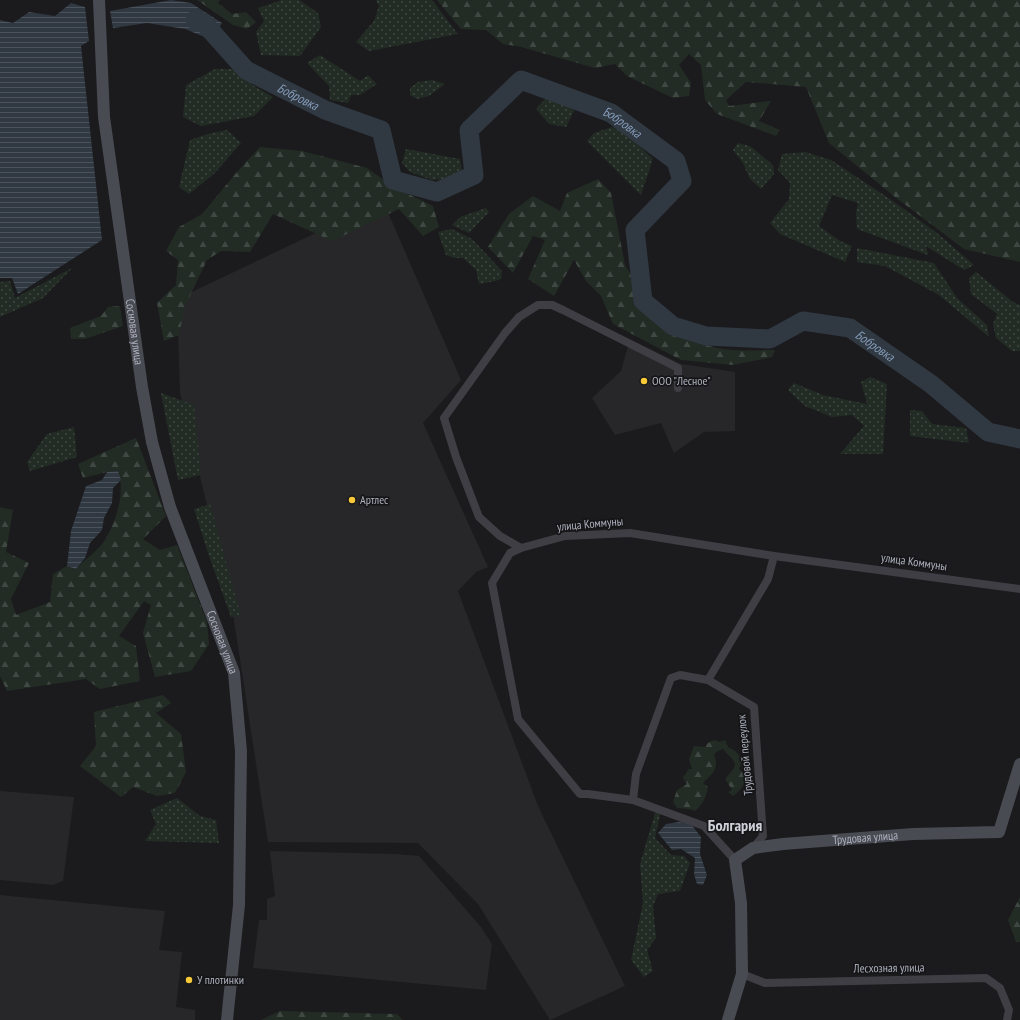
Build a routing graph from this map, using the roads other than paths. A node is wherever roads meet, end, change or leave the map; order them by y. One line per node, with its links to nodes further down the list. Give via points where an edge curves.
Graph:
1 (99, 0): 12 (street, Сосновая улица, via 104,117 152,442 170,506 234,674 241,751 239,905)
2 (678, 388): 3 (street, via 678,368 552,305 538,305 519,317 444,418 479,517 500,536)
3 (521, 548): 4 (street, улица Коммуны, via 565,536 630,533); 8 (street, via 510,553 492,583 518,719 580,794)
4 (774, 556): 5 (street, улица Коммуны); 6 (street, via 768,579)
5 (1020, 589)
6 (708, 680): 8 (street, via 680,674 671,678 636,774); 9 (street, Трудовой переулок, via 754,707 763,836)
7 (1020, 764): 9 (street, Трудовая улица, via 1000,832 913,834)
8 (633, 800): 10 (street, via 704,826)
9 (753, 848): 10 (street, Трудовая улица)
10 (735, 860): 11 (street, via 741,903)
11 (742, 974): 13 (street); 14 (street, Лесхозная улица, via 765,983 986,978 1000,988 1009,1010)
12 (227, 1020)
13 (728, 1020)
14 (1007, 1020)

